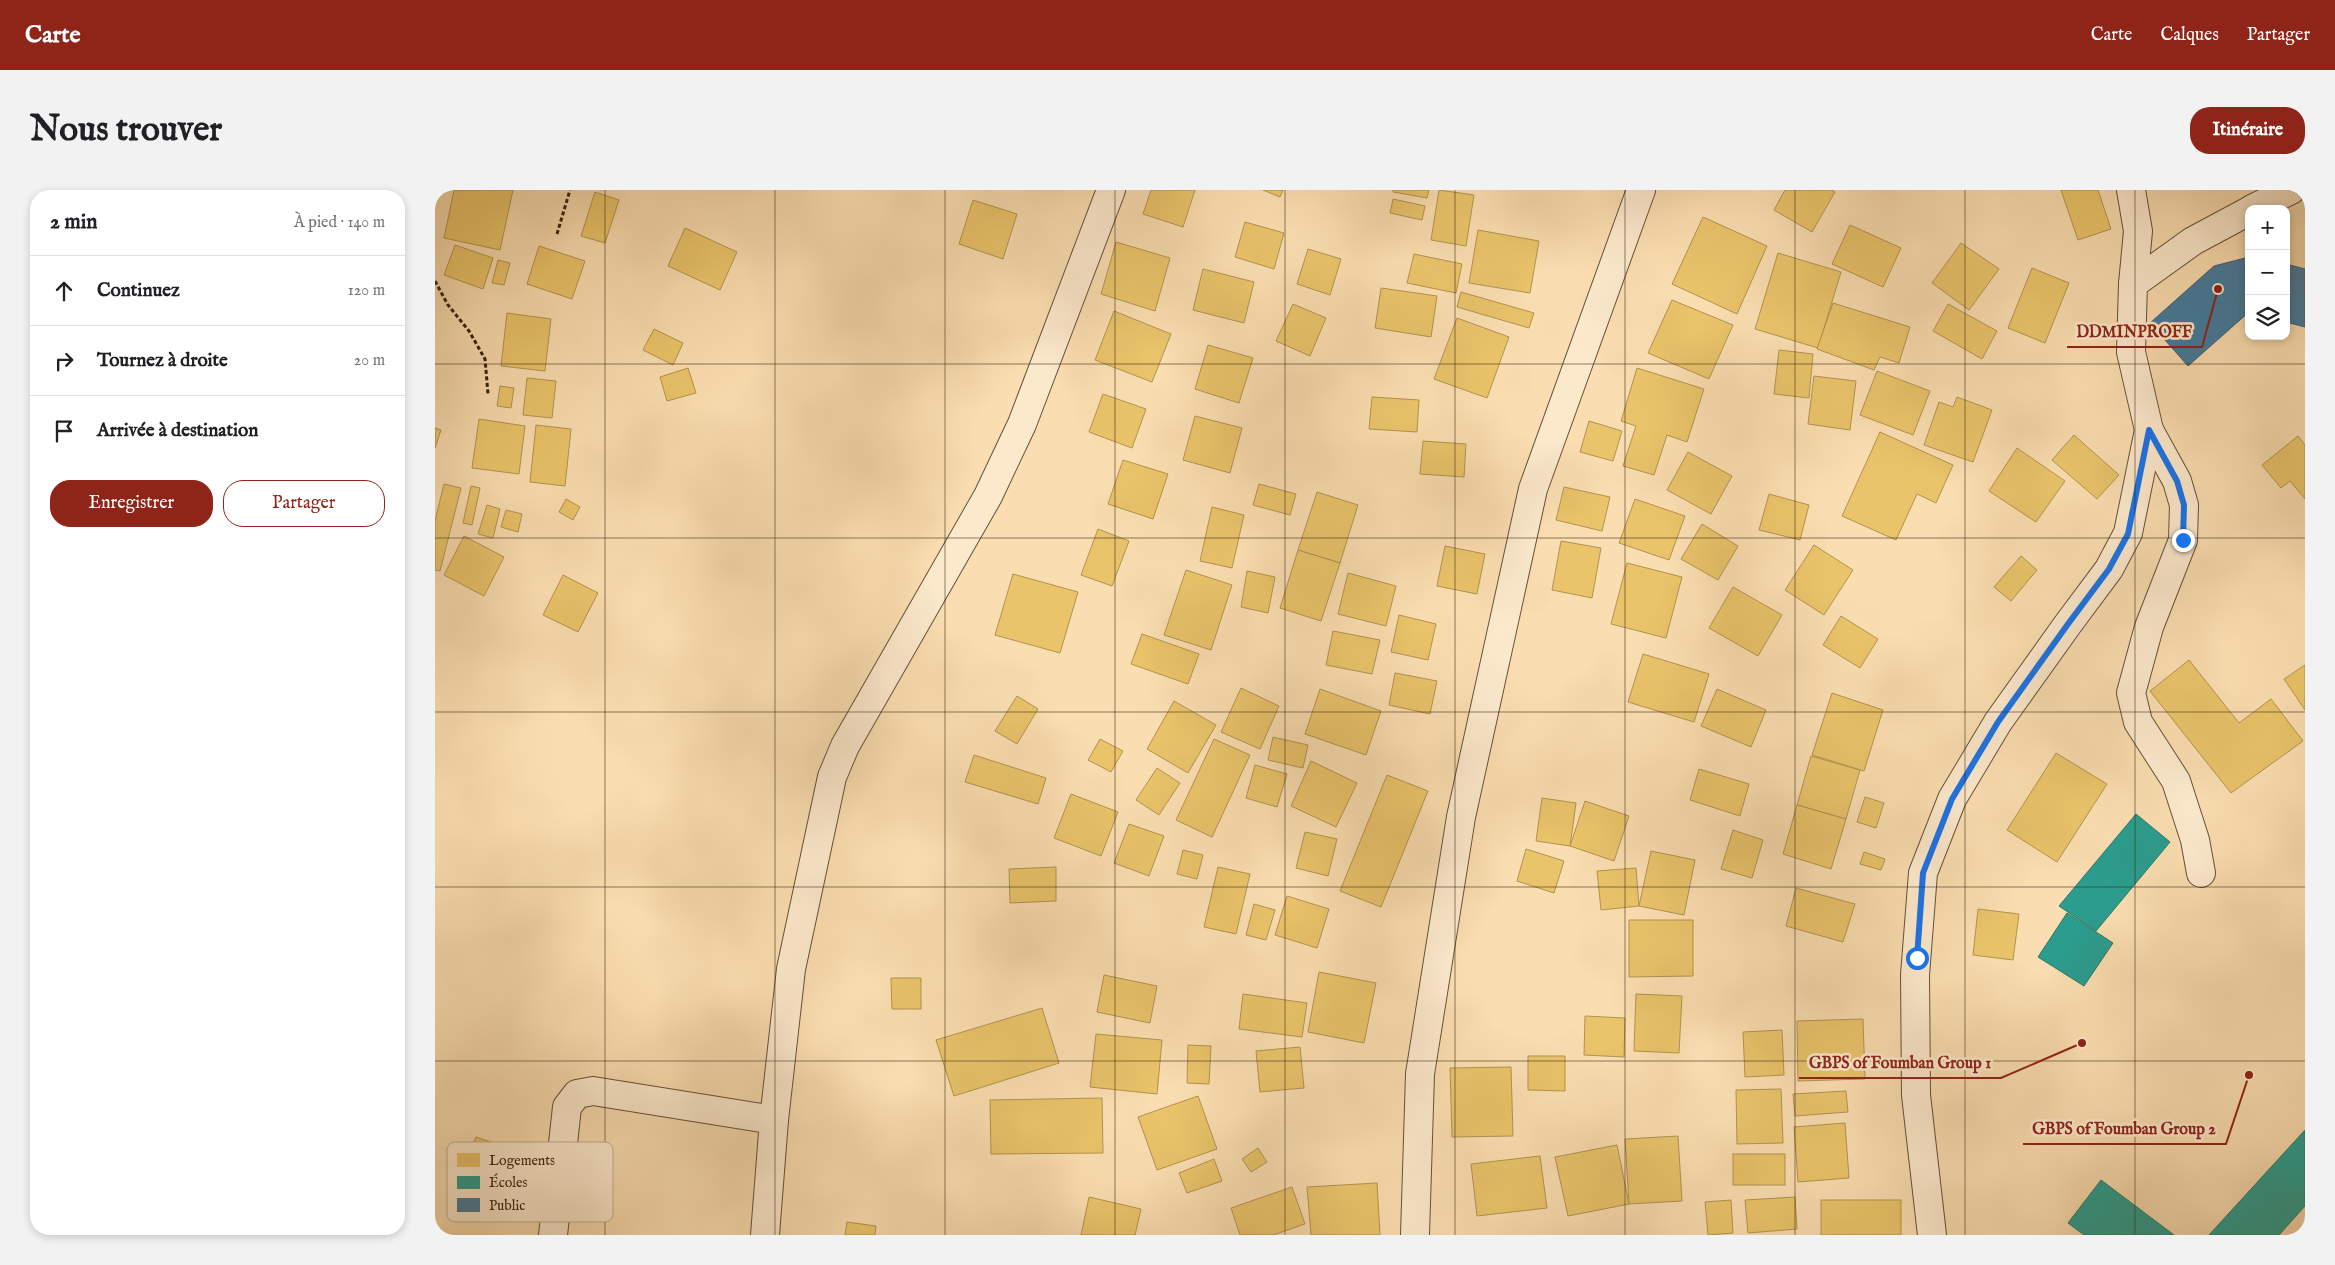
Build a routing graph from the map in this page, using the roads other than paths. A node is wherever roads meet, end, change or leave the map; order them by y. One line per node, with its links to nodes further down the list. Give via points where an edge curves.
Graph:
1 (1111, 190): 10 (street, via 1023,424 988,496 845,746 831,778 791,969)
2 (1641, 190): 15 (street, via 1533,489 1461,817 1421,1074)
3 (2131, 190): 7 (street, via 2138,231)
4 (2291, 190): 5 (street)
5 (2260, 205)
6 (2245, 213): 7 (street, via 2193,241)
7 (2133, 284): 8 (street, via 2131,352)
8 (2149, 430): 9 (street, via 2177,481 2184,505 2183,540 2149,627 2131,693 2137,722 2176,781 2195,840); 16 (street, via 2128,534 2109,569 1998,722 1952,799 1923,873 1915,975 1916,1095)
9 (2201, 873)
10 (774, 1120): 11 (street, via 593,1091 577,1094 567,1106); 14 (street)
11 (563, 1142)
12 (554, 1222): 13 (street)
13 (553, 1235)
14 (765, 1235)
15 (1415, 1235)
16 (1932, 1235)

